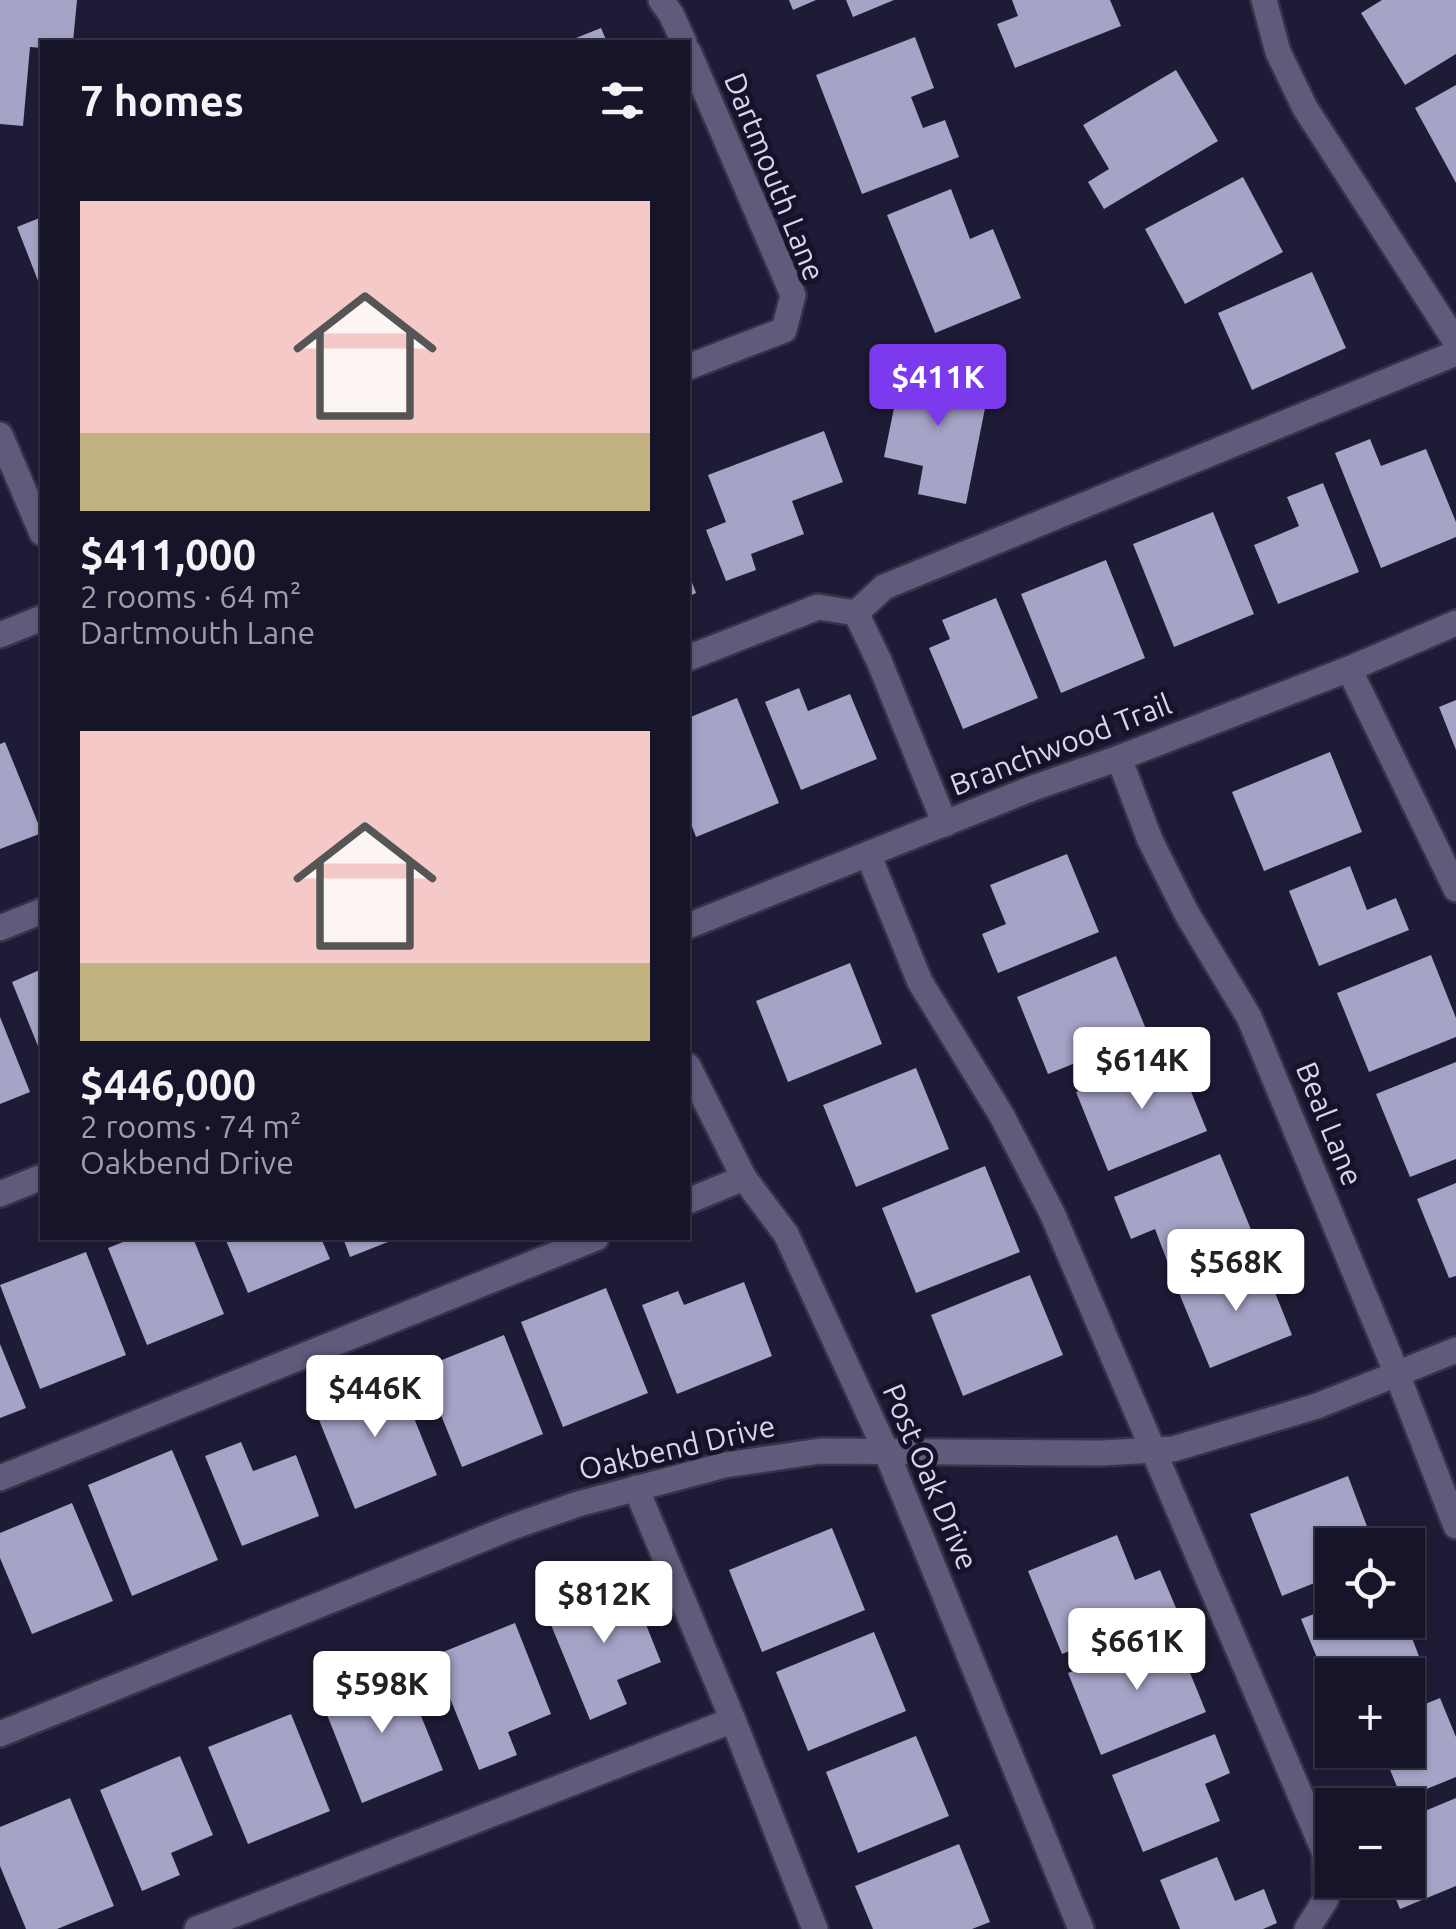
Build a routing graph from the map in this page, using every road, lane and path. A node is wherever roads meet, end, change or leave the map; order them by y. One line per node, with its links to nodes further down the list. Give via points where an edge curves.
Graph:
1 (662, 0): 3 (street)
2 (1264, 0): 5 (street, via 1278,52 1306,108)
3 (683, 40)
4 (690, 56): 7 (street, Dartmouth Lane, via 793,294 784,330)
5 (1456, 342)
6 (1456, 354): 10 (street, via 884,587)
7 (690, 366)
8 (0, 435): 9 (street)
9 (40, 528)
10 (856, 613): 14 (street, via 818,607); 17 (street)
11 (40, 619): 13 (street)
12 (1456, 623): 15 (street, Branchwood Trail)
13 (0, 636)
14 (690, 657)
15 (1349, 669): 16 (street, Branchwood Trail); 19 (street)
16 (1119, 758): 17 (street, Branchwood Trail); 30 (street, Beal Lane, via 1187,914 1250,1016)
17 (945, 824): 18 (street, Branchwood Trail)
18 (868, 854): 21 (street, Branchwood Trail); 31 (street, via 920,982 1052,1212)
19 (1456, 889)
20 (40, 912): 22 (street)
21 (690, 925)
22 (0, 928)
23 (690, 1070): 24 (street, Post Oak Drive)
24 (744, 1178): 27 (street); 32 (street, Post Oak Drive, via 786,1234)
25 (40, 1179): 26 (street)
26 (0, 1194)
27 (690, 1200)
28 (591, 1240): 33 (street)
29 (1456, 1350): 30 (street, Oakbend Drive)
30 (1396, 1374): 31 (street, Oakbend Drive, via 1317,1406); 35 (street, Beal Lane)
31 (1152, 1450): 32 (street, Oakbend Drive); 41 (street, via 1325,1853 1326,1898)
32 (886, 1451): 34 (street, Oakbend Drive, via 821,1451 725,1464); 40 (street, Post Oak Drive)
33 (0, 1478)
34 (636, 1488): 36 (street); 37 (street, Oakbend Drive, via 512,1527)
35 (1456, 1526)
36 (732, 1720): 38 (street); 39 (street)
37 (0, 1734)
38 (197, 1929)
39 (815, 1929)
40 (1081, 1929)
41 (1307, 1929)

